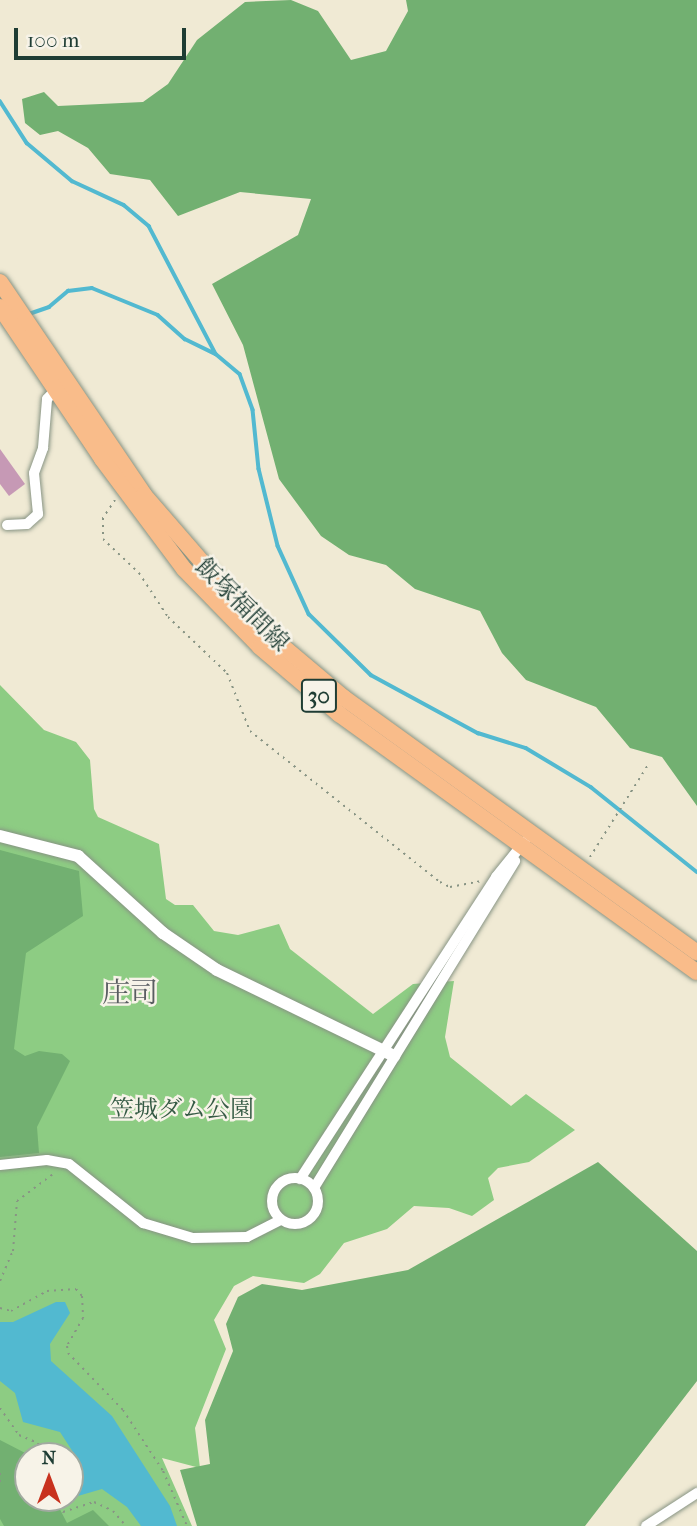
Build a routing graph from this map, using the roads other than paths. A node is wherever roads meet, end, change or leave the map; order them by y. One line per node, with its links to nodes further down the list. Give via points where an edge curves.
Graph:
1 (0, 282): 2 (main road, 飯塚福間線 / 30)
2 (5, 306): 3 (main road, 飯塚福間線 / 30)
3 (60, 386): 4 (street, via 47,400 43,449 34,473 38,514 27,524); 6 (main road, 飯塚福間線 / 30, via 165,523 254,622); 6 (main road, 飯塚福間線 / 30, via 123,488 184,569 260,647 339,713)
4 (7, 525)
5 (0, 836): 9 (street, via 78,856 163,933 217,970)
6 (526, 840): 7 (main road, 飯塚福間線 / 30, via 582,870); 8 (main road, 飯塚福間線 / 30); 9 (street, via 496,877); 9 (street, via 504,885)
7 (697, 953)
8 (697, 972)
9 (389, 1054): 11 (street); 12 (street)
10 (0, 1165): 13 (street, via 47,1160 69,1164 143,1223 193,1238 247,1237)
11 (300, 1179): 12 (street); 13 (street, via 284,1181 275,1190 273,1209)
12 (314, 1188): 13 (street, via 319,1202 314,1216 294,1225)
13 (280, 1220)
14 (697, 1493): 15 (street)
15 (646, 1526)

